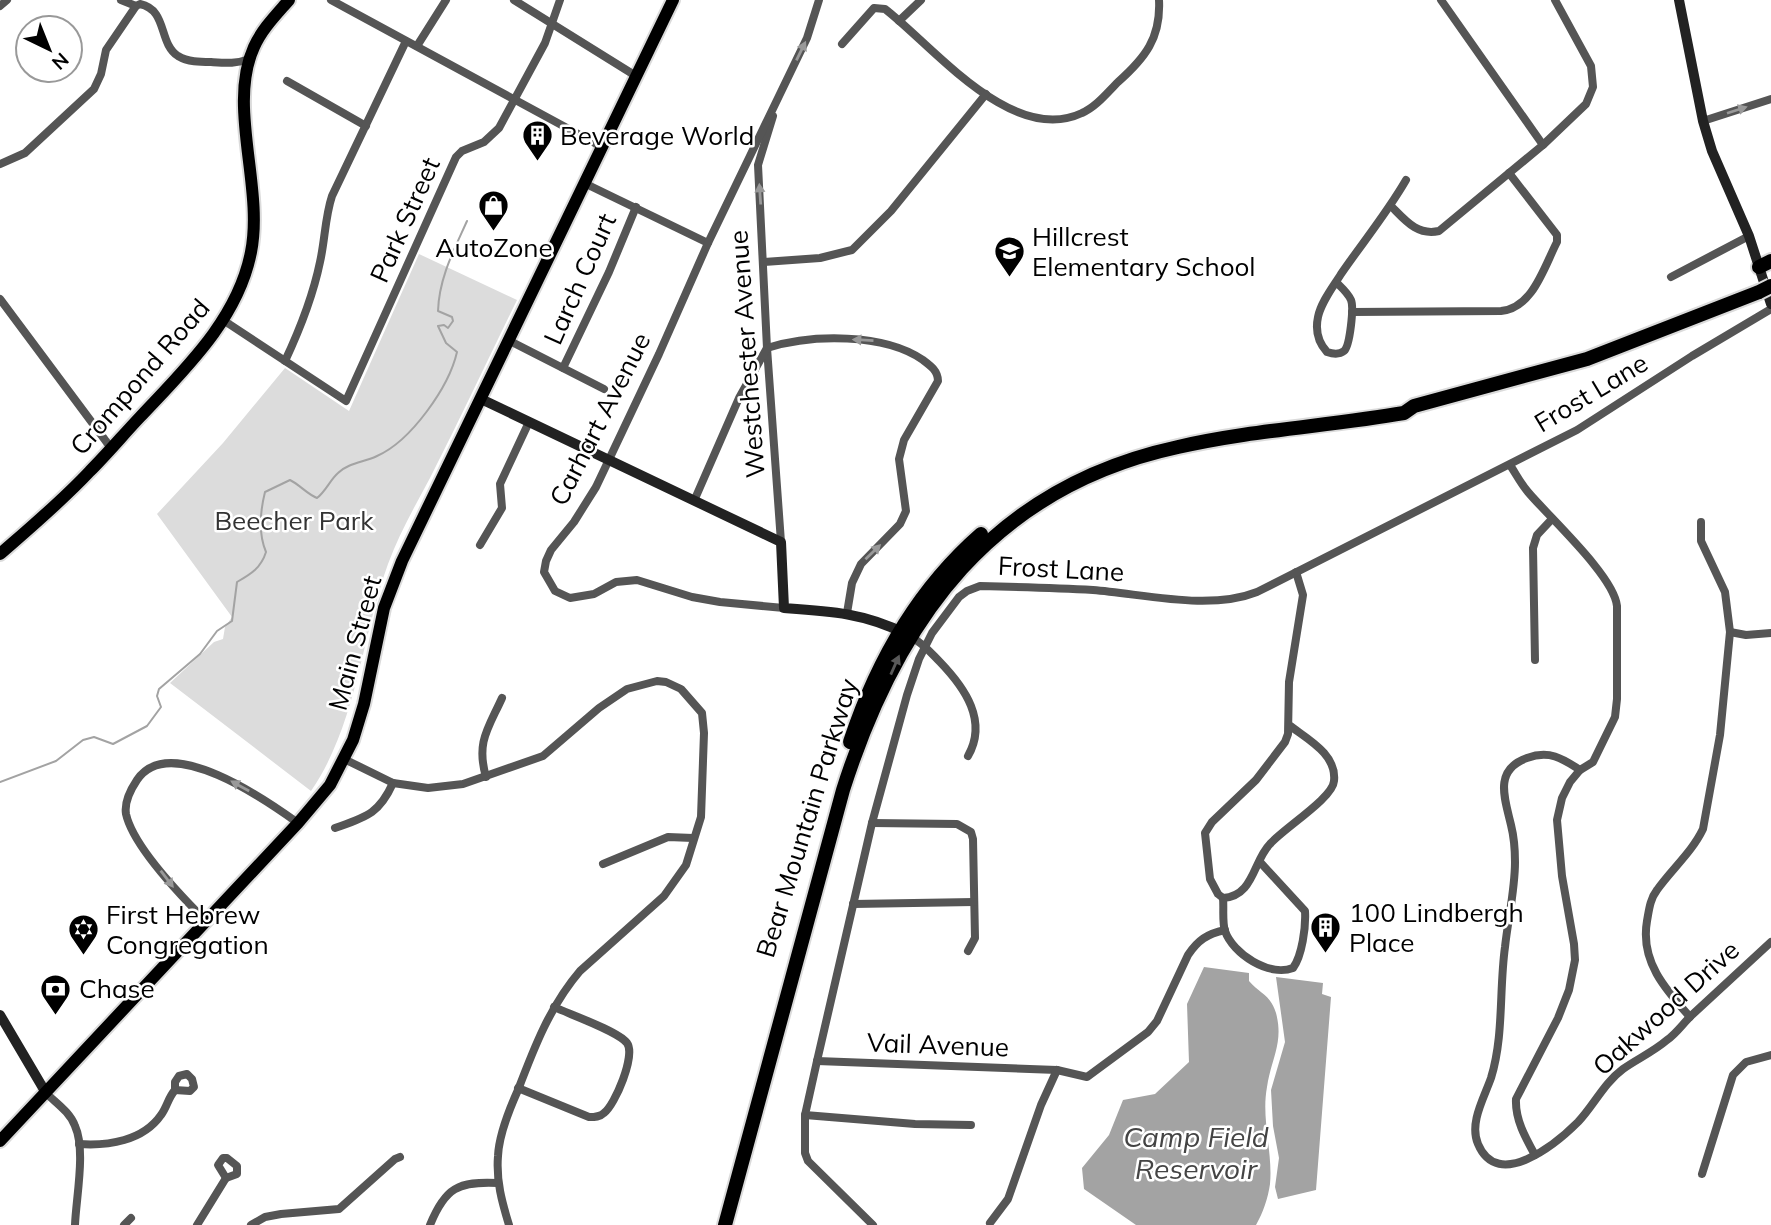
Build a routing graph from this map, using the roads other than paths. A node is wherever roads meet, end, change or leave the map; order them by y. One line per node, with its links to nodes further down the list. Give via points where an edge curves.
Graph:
1 (6, 0): 15 (street)
2 (121, 0): 16 (street)
3 (289, 0): 22 (main road, Crompond Road, via 261,34)
4 (331, 0): 19 (street)
5 (446, 0): 21 (street)
6 (514, 0): 18 (street)
7 (560, 0): 18 (street, Park Street)
8 (673, 0): 23 (main road, Main Street)
9 (819, 0): 27 (street, one-way to 9, via 807,38)
10 (921, 0): 17 (street)
11 (1158, 0): 25 (street, via 1159,25 1152,44 1130,72 1083,113 1044,120)
12 (1441, 0): 31 (street)
13 (1555, 0): 31 (street, via 1591,66 1593,87 1586,104)
14 (1679, 0): 29 (street)
15 (0, 6)
16 (136, 6): 22 (street, via 150,8 160,20 170,49 187,60 236,64); 33 (street, via 106,50 94,89 25,153)
17 (899, 21): 20 (street, via 874,8); 25 (street)
18 (552, 25): 23 (street); 26 (street, Park Street)
19 (406, 41): 21 (street); 30 (street)
20 (842, 44)
21 (416, 46): 26 (street)
22 (250, 59): 52 (main road, Crompond Road, via 244,103 253,240)
23 (636, 76): 32 (main road, Main Street)
24 (288, 82): 30 (street)
25 (986, 94): 41 (street, via 891,211 852,250 820,258)
26 (515, 99): 32 (street); 55 (street, Park Street, via 492,136 456,157 346,401)
27 (777, 99): 40 (street, Carhart Avenue); 41 (street, Westchester Avenue, one-way to 27, via 758,164)
28 (1771, 99): 29 (street, one-way to 28)
29 (1703, 121): 39 (street)
30 (366, 126): 55 (street, via 331,196 316,278)
31 (1543, 145): 34 (street)
32 (601, 147): 36 (main road, Main Street)
33 (0, 163)
34 (1508, 173): 37 (street, via 1439,231 1417,229); 50 (street, via 1557,234 1529,296 1519,306 1501,311)
35 (1406, 180): 37 (street)
36 (584, 183): 38 (street); 53 (main road, Main Street)
37 (1391, 206): 44 (street)
38 (636, 207): 40 (street); 56 (street, Larch Court)
39 (1749, 236): 42 (street); 43 (street)
40 (708, 243): 61 (street, Carhart Avenue)
41 (764, 262): 54 (street, Westchester Avenue)
42 (1765, 264): 47 (street)
43 (1671, 277)
44 (1336, 282): 50 (street, via 1349,297); 50 (street, via 1318,319 1318,338 1327,352 1340,353 1347,346)
45 (1765, 289): 74 (highway, Bear Mountain Parkway, via 1587,359 1415,406 1404,413 1177,447 1083,478 1030,508 984,544)
46 (0, 299): 49 (street)
47 (1771, 304)
48 (1771, 309): 62 (street, Frost Lane, via 1577,430)
49 (8, 310): 51 (street); 60 (street)
50 (1352, 312)
51 (0, 316)
52 (223, 320): 55 (street); 60 (main road, Crompond Road)
53 (508, 340): 56 (street); 58 (main road, Main Street)
54 (767, 348): 63 (street, via 739,398); 66 (street, Westchester Avenue); 71 (street, one-way to 54, via 856,573 906,511 899,470 901,449 937,381 936,371 899,346 876,341 814,341)
55 (285, 361)
56 (563, 368): 57 (street)
57 (604, 389)
58 (481, 399): 59 (street); 80 (main road, Main Street, via 388,596 364,704)
59 (529, 422): 61 (street); 67 (street, via 500,484 502,508)
60 (111, 448): 68 (main road, Crompond Road)
61 (608, 460): 63 (street); 70 (street, Carhart Avenue, via 585,506 545,561 544,572 555,591 579,598 616,582 637,580 720,603)
62 (1510, 465): 64 (street); 69 (street, Frost Lane)
63 (694, 501): 66 (street)
64 (1552, 519): 76 (street, via 1537,535 1533,548); 81 (street, via 1616,598 1615,717 1595,759)
65 (1701, 522): 72 (street, via 1701,541 1725,592)
66 (781, 542): 70 (street, Westchester Avenue)
67 (480, 545)
68 (0, 554)
69 (1296, 572): 75 (street, Frost Lane, via 1257,592 1224,600 980,586 952,605); 78 (street, via 1303,595 1289,682)
70 (784, 608): 71 (street, Carhart Avenue)
71 (848, 613): 74 (street, Carhart Avenue)
72 (1730, 632): 73 (street); 99 (street, via 1720,735 1703,829 1656,891 1646,928 1649,959)
73 (1771, 633)
74 (905, 634): 75 (street); 121 (highway, Bear Mountain Parkway, via 885,655 869,689 841,773); 122 (highway, Bear Mountain Parkway, one-way to 74, via 848,777)
75 (925, 646): 79 (street, via 970,702 975,731); 85 (street, Frost Lane)
76 (1535, 660)
77 (502, 698): 82 (street, via 482,740)
78 (1289, 725): 88 (street, via 1328,758 1334,787 1271,842); 90 (street, via 1285,742 1256,780 1205,833 1210,879)
79 (968, 756)
80 (344, 759): 83 (street); 84 (main road, Main Street, via 330,785)
81 (1580, 770): 110 (street, via 1562,798 1557,820 1575,960 1558,1018 1516,1099 1520,1126); 110 (street, via 1560,756 1541,754 1514,765 1502,786 1512,828 1513,892 1502,965 1499,1038 1476,1122 1477,1142 1489,1158 1502,1164)
82 (486, 777): 83 (street, via 444,788); 87 (street, via 543,756 627,689 666,682 681,689 702,713 701,817)
83 (393, 783): 86 (street, via 375,812)
84 (298, 823): 93 (main road, Main Street); 93 (street, one-way to 93, via 228,779 184,764 161,762 144,772 126,804 130,824 175,890)
85 (872, 823): 91 (street, via 965,827 974,839); 92 (street, Frost Lane)
86 (335, 828)
87 (693, 838): 89 (street, via 668,837); 97 (street, via 686,865 664,896 580,971)
88 (1260, 862): 90 (street, via 1249,883); 94 (street, via 1306,911 1296,964 1280,972 1262,967 1238,948)
89 (603, 864)
90 (1223, 898): 94 (street)
91 (974, 902): 92 (street); 96 (street, via 975,938)
92 (853, 904): 101 (street, Frost Lane)
93 (206, 921): 105 (main road, Main Street)
94 (1225, 930): 102 (street, Vail Avenue, via 1203,937 1195,945 1148,1032 1087,1077)
95 (1771, 942): 99 (street, Oakwood Drive)
96 (968, 951)
97 (554, 1007): 103 (street); 103 (street, via 627,1043 630,1061 616,1094 606,1112 589,1117)
98 (0, 1016): 105 (street)
99 (1689, 1017): 110 (street, Oakwood Drive, via 1670,1038 1607,1084 1580,1120)
100 (1771, 1055): 112 (street, via 1746,1062 1733,1075)
101 (817, 1060): 102 (street, Vail Avenue); 106 (street, Frost Lane)
102 (1057, 1070): 115 (street, via 1008,1199)
103 (518, 1088): 114 (street, via 498,1146)
104 (175, 1090): 109 (street, via 144,1133 115,1142)
105 (46, 1093): 108 (main road, Main Street); 109 (street, via 74,1123)
106 (806, 1115): 107 (street); 123 (street, Frost Lane, via 808,1161)
107 (971, 1125)
108 (0, 1141)
109 (79, 1144): 116 (street)
110 (1535, 1155)
111 (400, 1157): 118 (street, via 339,1209 281,1214)
112 (1702, 1174)
113 (226, 1178): 117 (street)
114 (498, 1183): 119 (street, via 453,1189 441,1201); 120 (street)
115 (990, 1223)
116 (75, 1225)
117 (197, 1225)
118 (251, 1225)
119 (430, 1225)
120 (509, 1225)
121 (718, 1225)
122 (725, 1225)
123 (873, 1225)

